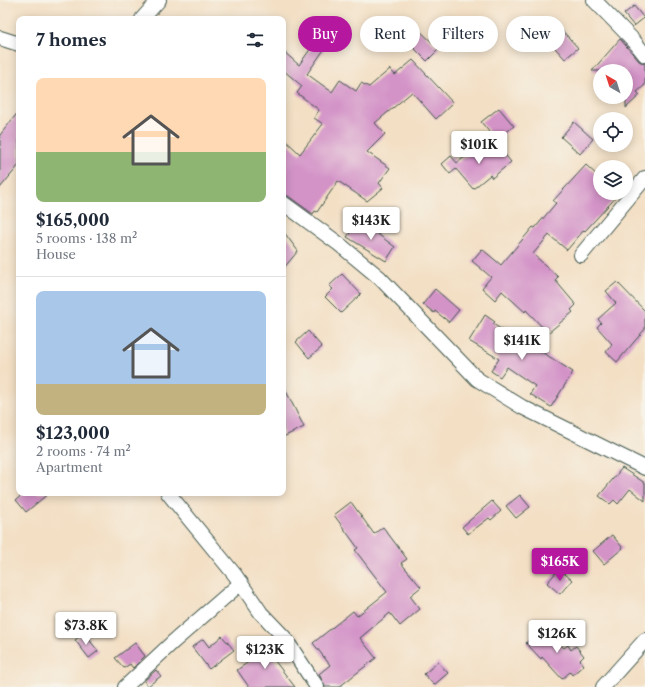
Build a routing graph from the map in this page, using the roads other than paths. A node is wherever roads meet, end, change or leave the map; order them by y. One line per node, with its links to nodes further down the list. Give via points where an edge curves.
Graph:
1 (159, 0): 3 (street)
2 (594, 0): 6 (street)
3 (145, 16)
4 (0, 38): 5 (street)
5 (16, 43)
6 (645, 55)
7 (645, 178): 9 (street)
8 (286, 205): 10 (street, via 380,278 476,379 522,407)
9 (581, 255)
10 (645, 468)
11 (170, 496): 12 (street)
12 (241, 583): 14 (street); 15 (street, via 261,613 284,637)
13 (645, 640): 16 (street)
14 (125, 687)
15 (317, 687)
16 (602, 687)

